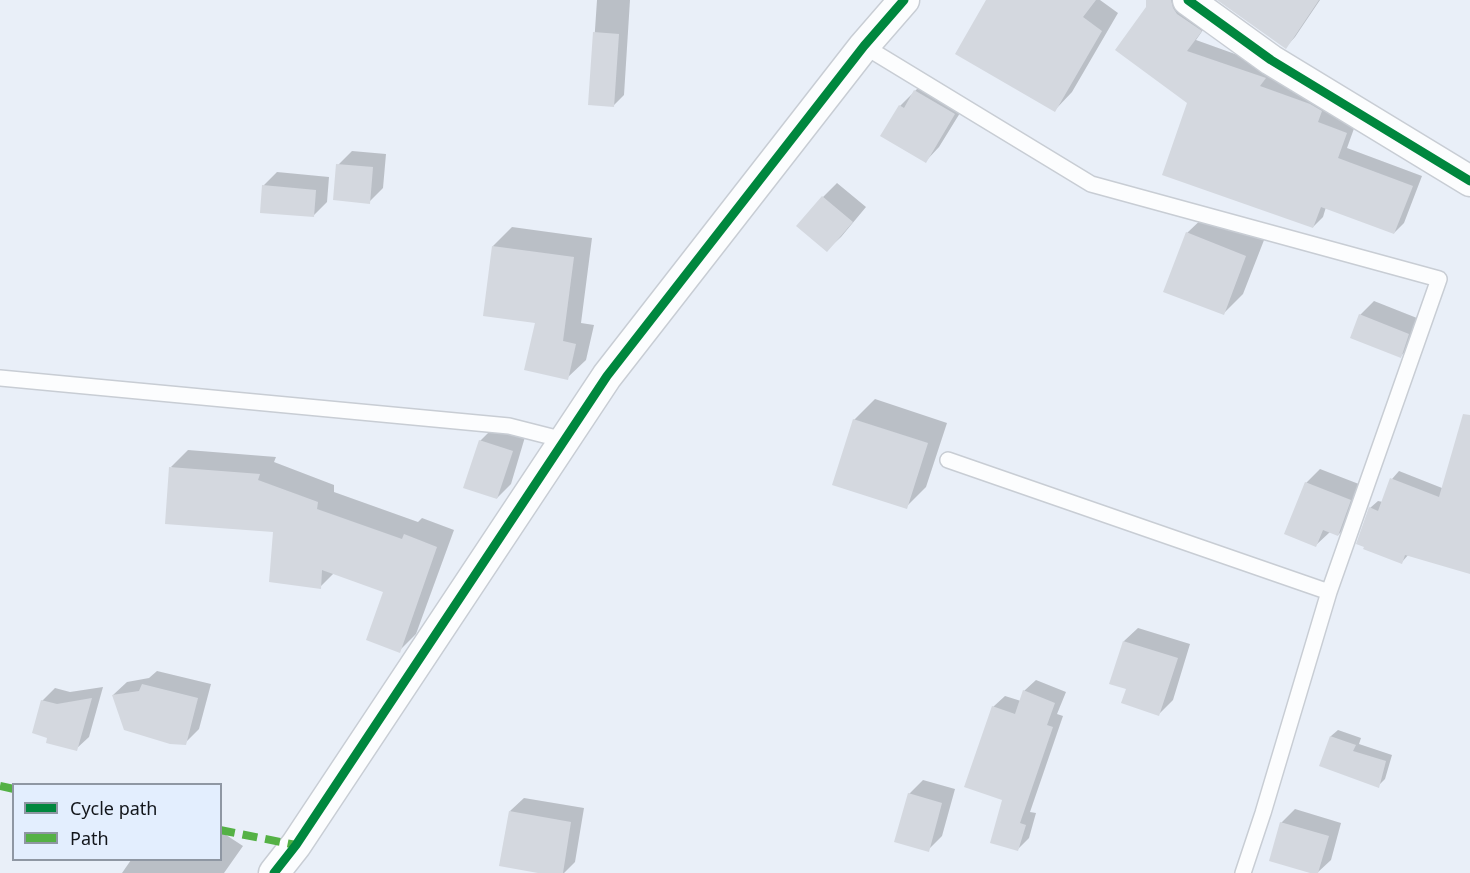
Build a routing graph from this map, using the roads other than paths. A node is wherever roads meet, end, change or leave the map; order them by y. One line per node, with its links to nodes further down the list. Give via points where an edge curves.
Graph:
1 (904, 0): 3 (street)
2 (1188, 0): 4 (street, via 1271,60)
3 (864, 46): 6 (street, via 607,376); 8 (lane, via 1091,184 1439,279)
4 (1470, 181)
5 (0, 378): 6 (lane, via 509,426)
6 (564, 440): 9 (street)
7 (948, 460): 8 (lane)
8 (1329, 592): 10 (lane)
9 (274, 873)
10 (1243, 873)

